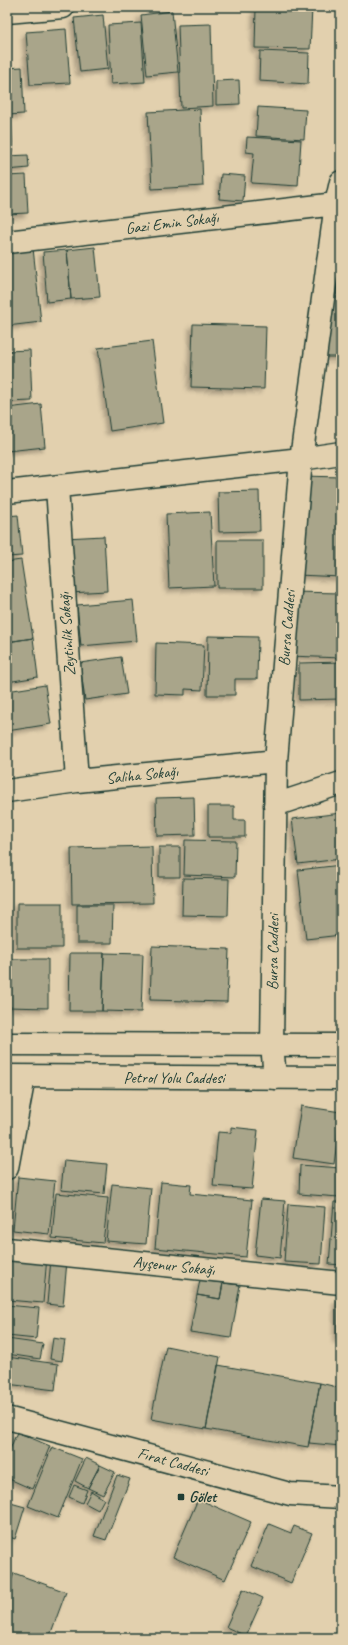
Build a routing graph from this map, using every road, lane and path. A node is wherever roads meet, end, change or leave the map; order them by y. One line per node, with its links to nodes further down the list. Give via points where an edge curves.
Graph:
1 (63, 7): 2 (street)
2 (7, 12)
3 (341, 182): 4 (street, Bursa Caddesi)
4 (336, 204): 5 (street, Gazi Emin Sokağı); 7 (street, Bursa Caddesi)
5 (7, 242)
6 (341, 453): 7 (street)
7 (301, 459): 8 (street); 10 (street, Bursa Caddesi)
8 (57, 487): 9 (street); 11 (street, Zeytinlik Sokağı)
9 (7, 492)
10 (276, 761): 11 (street, Saliha Sokağı); 14 (street, Bursa Caddesi)
11 (77, 781): 13 (street, Saliha Sokağı)
12 (341, 783): 14 (street)
13 (7, 791)
14 (275, 805): 16 (street, Bursa Caddesi)
15 (7, 1044): 16 (street)
16 (272, 1044): 17 (street); 19 (street, Bursa Caddesi)
17 (341, 1045)
18 (15, 1077): 19 (street, Petrol Yolu Caddesi); 21 (street)
19 (275, 1078): 20 (street, Petrol Yolu Caddesi)
20 (341, 1078)
21 (7, 1168)
22 (7, 1249): 23 (street, Ayşenur Sokağı)
23 (341, 1283)
24 (7, 1418): 25 (street, Fırat Caddesi, via 290,1494)
25 (341, 1496)

